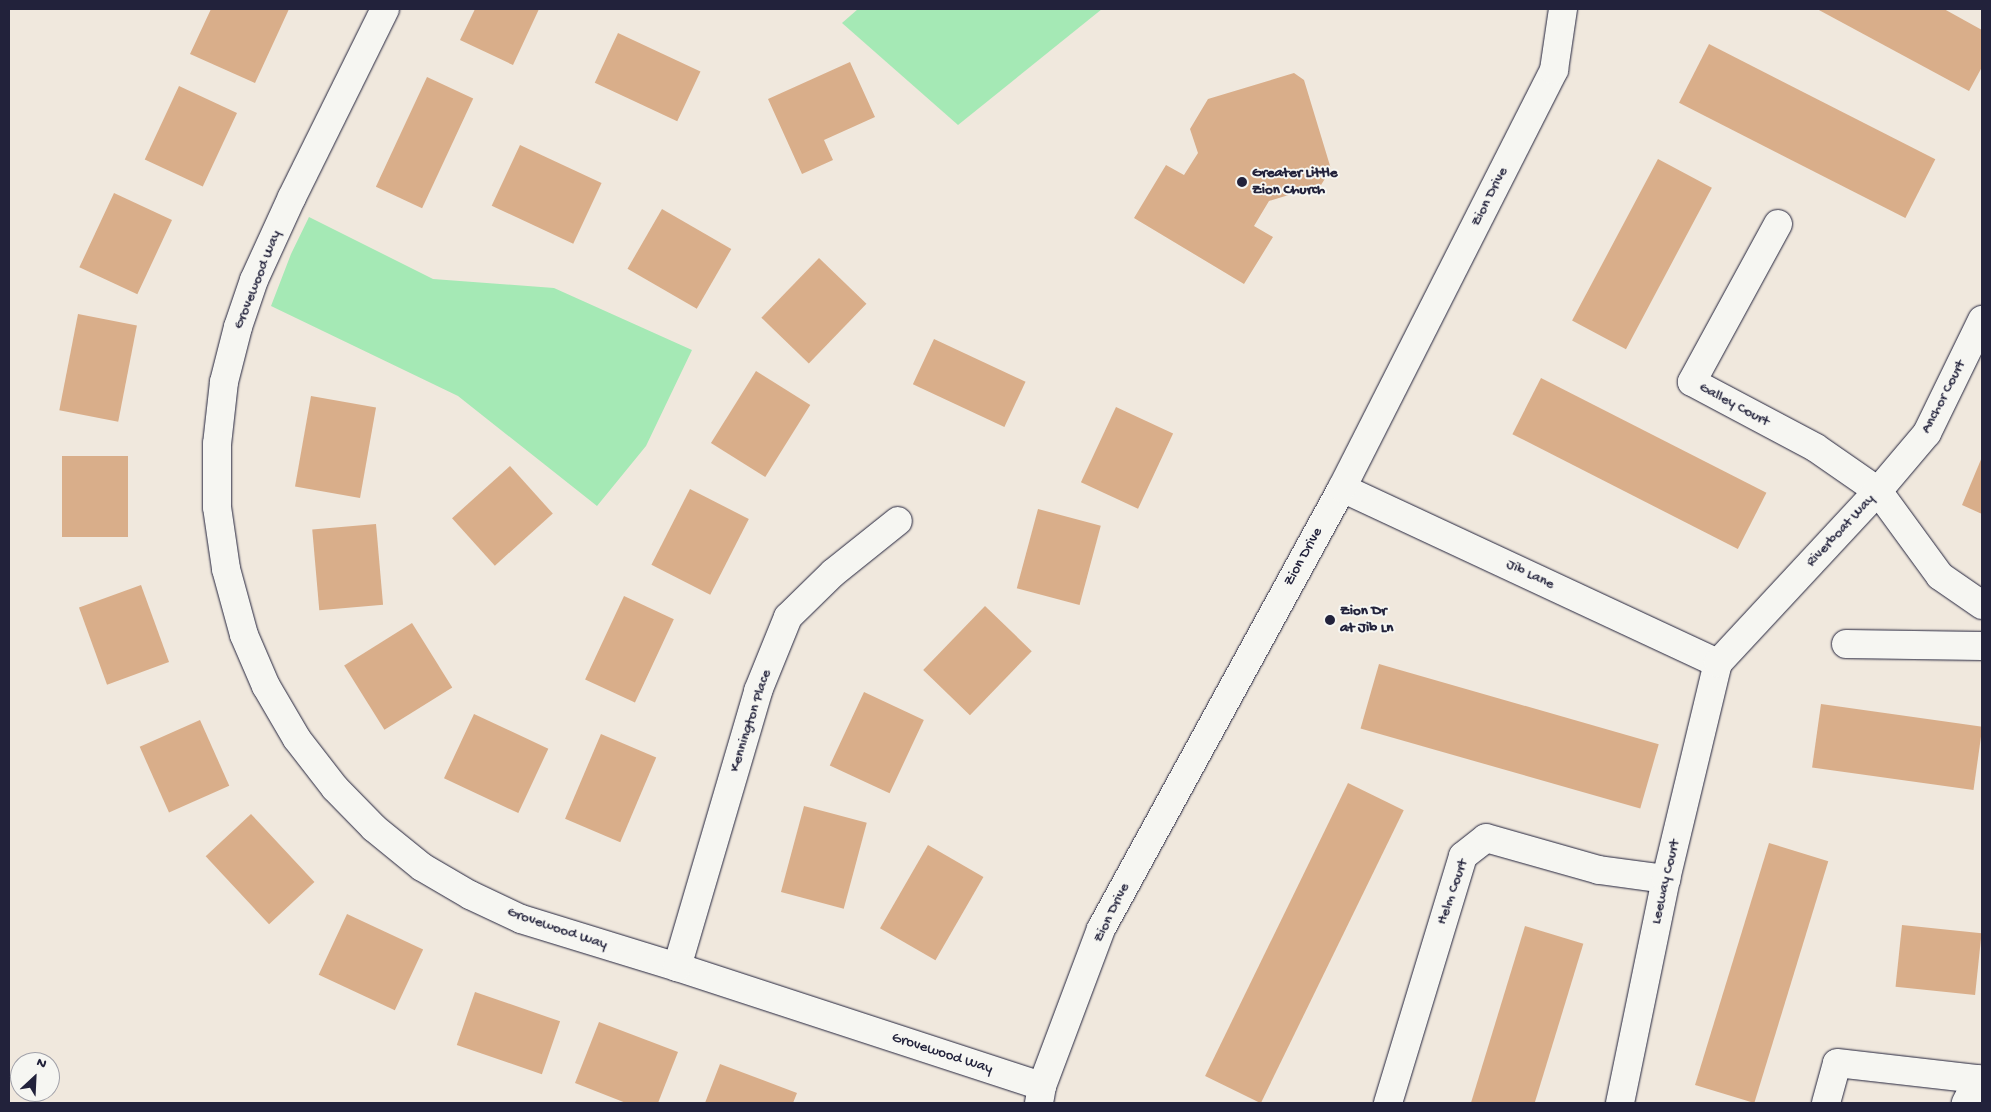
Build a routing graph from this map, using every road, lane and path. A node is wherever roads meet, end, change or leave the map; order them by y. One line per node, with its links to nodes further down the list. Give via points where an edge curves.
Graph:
1 (385, 9): 13 (street, Grovewood Way, via 254,280 224,382 217,444 217,507 226,569 244,634 266,686 288,724 335,788 374,828 422,867 470,896 521,919)
2 (1562, 9): 5 (street, Zion Drive, via 1554,70)
3 (1778, 224): 6 (street, Galley Court, via 1692,382 1816,448)
4 (1982, 320): 6 (street, Anchor Court, via 1927,433)
5 (1342, 488): 11 (street, Jib Lane); 14 (street, Zion Drive, via 1101,929)
6 (1878, 491): 8 (street, Riverboat Way, via 1940,576); 11 (street, Riverboat Way)
7 (898, 521): 13 (street, Kennington Place, via 833,573 788,617 758,691)
8 (1982, 605)
9 (1846, 644): 10 (street)
10 (1982, 646)
11 (1718, 663): 12 (street, Leeway Court)
12 (1666, 879): 15 (street, Helm Court, via 1599,870 1486,838 1470,850 1463,856); 16 (street, Leeway Court)
13 (677, 967): 14 (street, Grovewood Way)
14 (1041, 1095)
15 (1388, 1103)
16 (1620, 1103)
17 (1826, 1103): 18 (street, via 1837,1063 1978,1079)
18 (1966, 1103)

